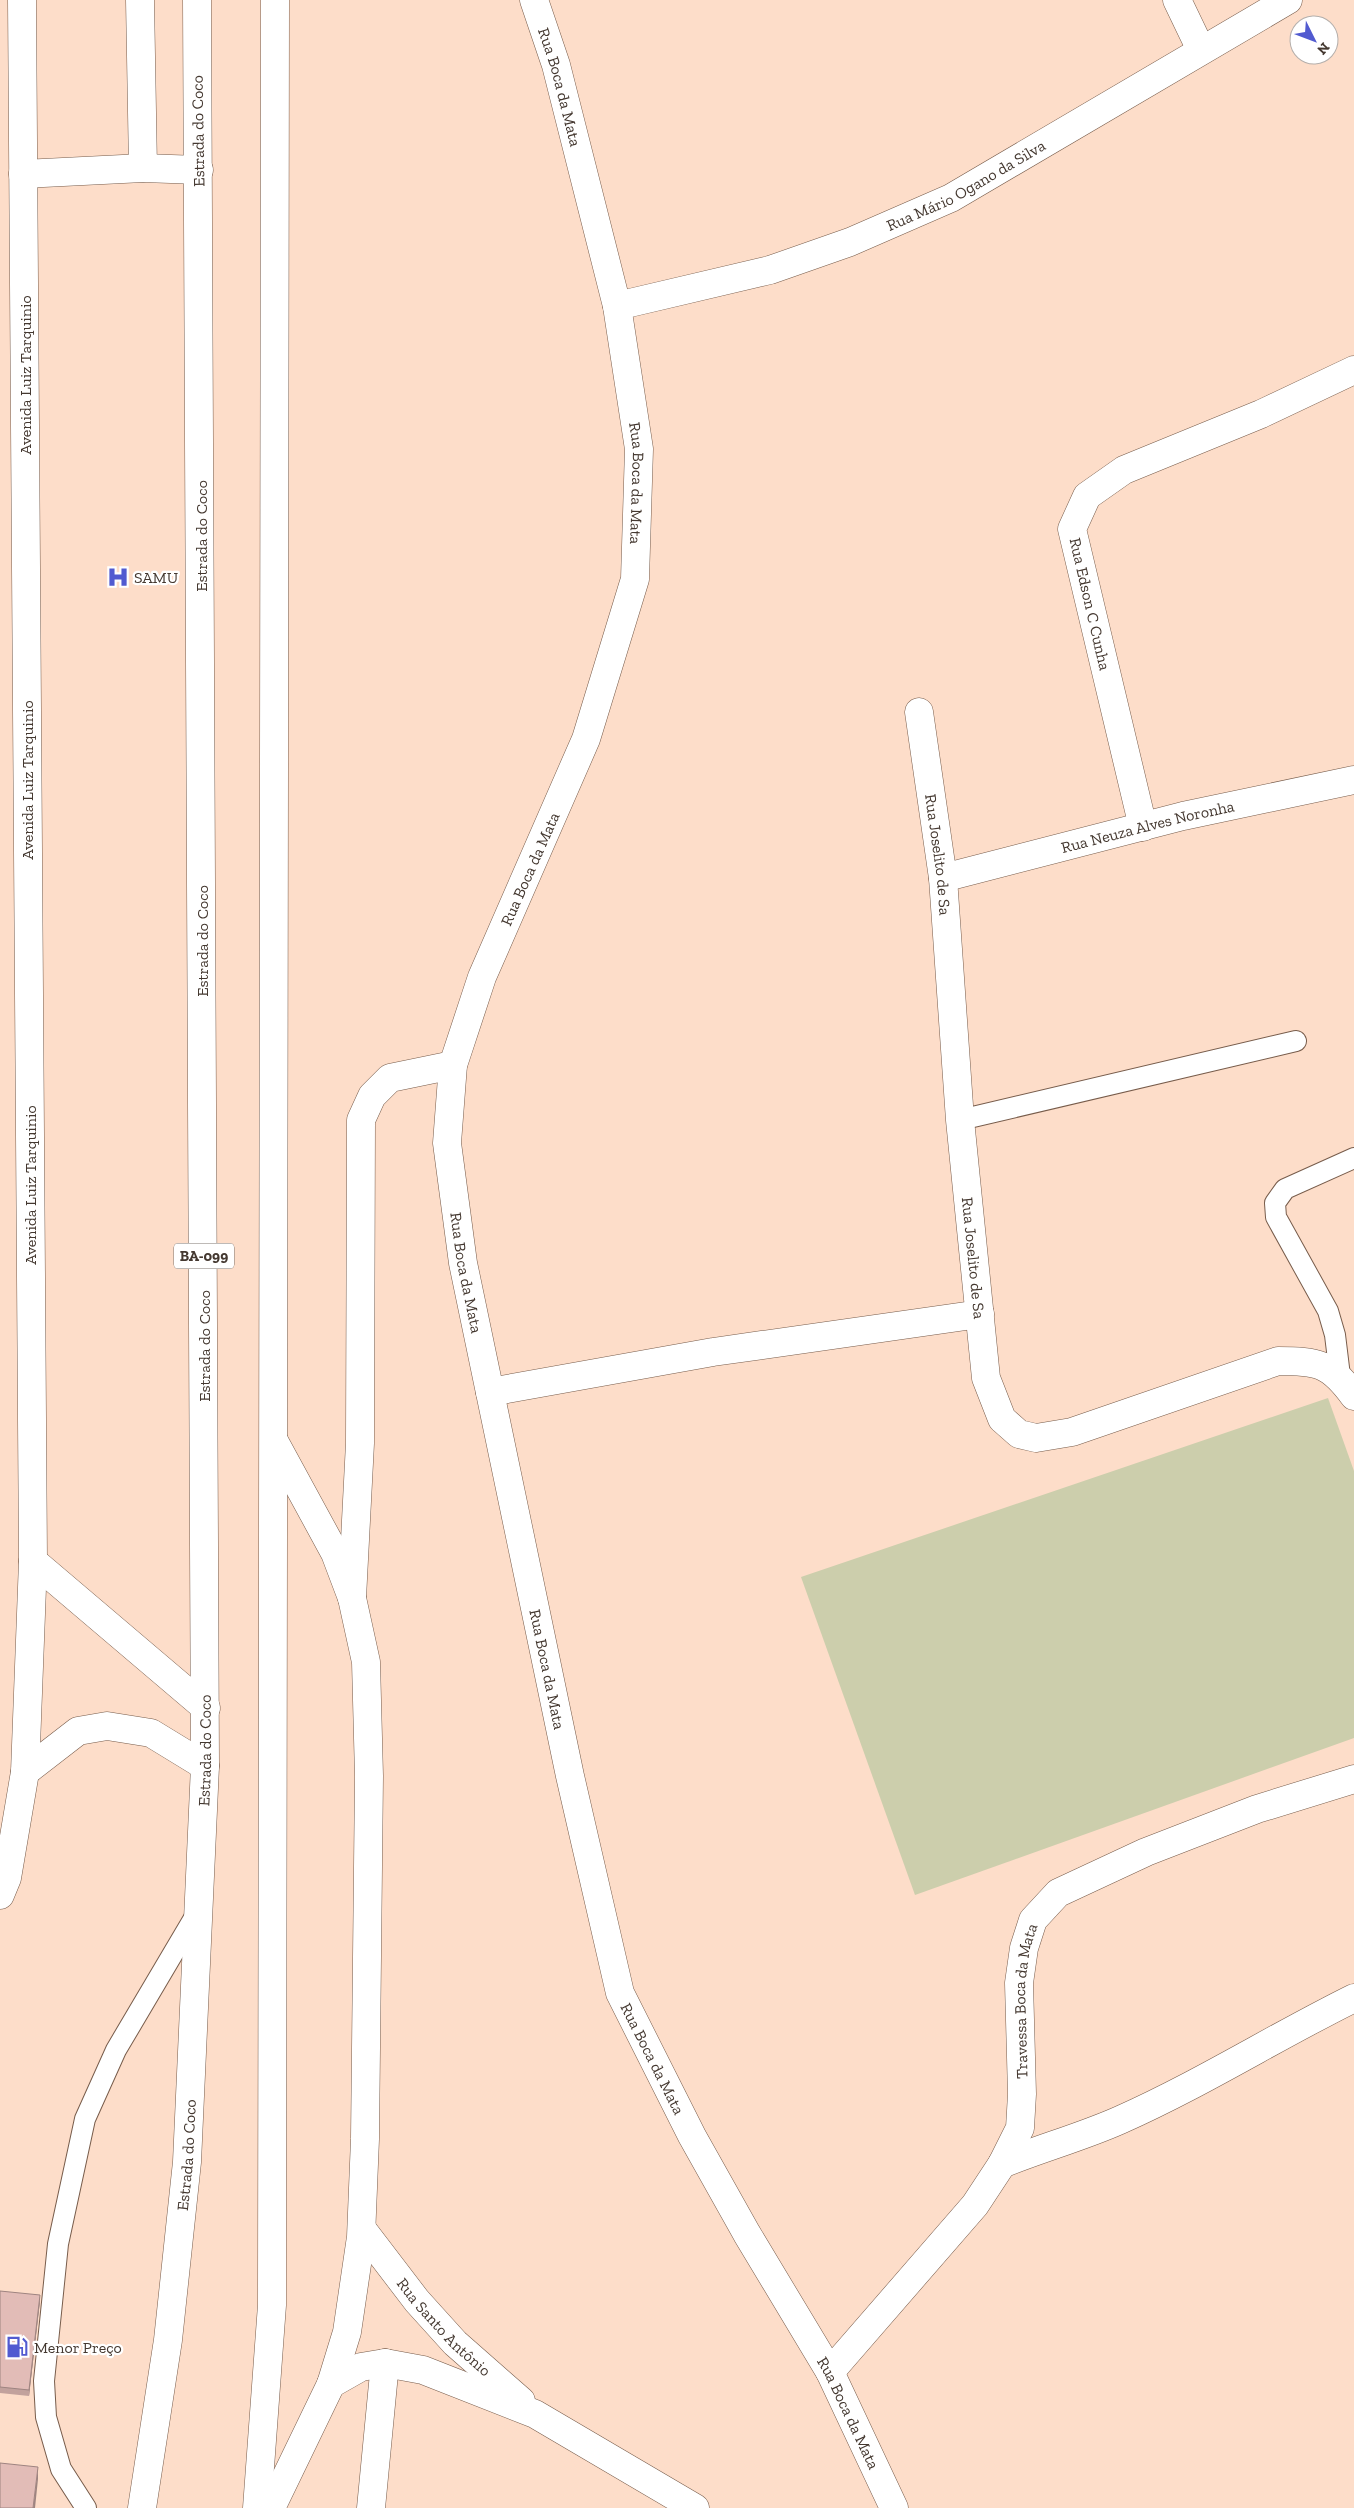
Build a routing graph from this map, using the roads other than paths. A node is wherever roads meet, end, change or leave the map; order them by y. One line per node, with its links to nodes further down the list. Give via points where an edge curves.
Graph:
1 (22, 0): 11 (main road, Avenida Luiz Tarquinio)
2 (140, 0): 9 (main road)
3 (197, 0): 10 (main road, Estrada do Coco / BA-099)
4 (275, 0): 25 (main road)
5 (534, 0): 12 (main road, Rua Boca da Mata, via 556,65)
6 (1177, 0): 8 (main road)
7 (1288, 0): 8 (main road, Rua Mário Ogano da Silva)
8 (1201, 50): 12 (main road, Rua Mário Ogano da Silva, via 951,198 850,242 770,270)
9 (143, 168): 10 (main road); 11 (main road)
10 (199, 170): 28 (main road, Estrada do Coco / BA-099)
11 (23, 174): 26 (main road, Avenida Luiz Tarquinio)
12 (617, 306): 19 (main road, Rua Boca da Mata, via 639,449 635,579 586,739 482,977)
13 (1354, 370): 16 (main road, Rua Edson C Cunha, via 1261,414 1124,470 1087,496 1072,529)
14 (919, 712): 17 (main road, Rua Joselito de Sa)
15 (1354, 780): 16 (main road, Rua Neuza Alves Noronha)
16 (1142, 827): 17 (main road, Rua Neuza Alves Noronha)
17 (943, 878): 20 (main road, Rua Joselito de Sa)
18 (1296, 1041): 20 (lane)
19 (453, 1065): 24 (main road, Rua Boca da Mata, via 447,1143 463,1263); 27 (main road, via 390,1078 372,1096 361,1120 360,1443)
20 (960, 1120): 22 (main road, Rua Joselito de Sa)
21 (1354, 1158): 23 (lane, via 1285,1189 1275,1203 1276,1217 1328,1311)
22 (980, 1314): 23 (main road, Rua Joselito de Sa, via 986,1378 1002,1419 1019,1434 1036,1438 1072,1432 1278,1362 1312,1361); 24 (main road, via 713,1352)
23 (1347, 1386)
24 (490, 1392): 38 (main road, Rua Boca da Mata, via 570,1776 620,1993 692,2136)
25 (273, 1437): 27 (main road, via 335,1553); 43 (main road, via 272,2305)
26 (33, 1561): 28 (main road); 30 (main road, Avenida Luiz Tarquinio)
27 (352, 1598): 36 (main road, via 366,1662 369,1766)
28 (206, 1708): 29 (main road, Estrada do Coco / BA-099)
29 (205, 1766): 30 (main road, via 151,1733 107,1726 78,1731); 33 (main road, Estrada do Coco / BA-099)
30 (25, 1772): 32 (main road, Avenida Luiz Tarquinio, via 8,1878)
31 (1354, 1779): 35 (main road, Travessa Boca da Mata, via 1257,1809 1146,1852 1058,1893 1033,1920 1024,1948 1019,1982 1020,2128)
32 (0, 1895)
33 (198, 1912): 41 (lane, via 116,2050 85,2119 58,2244 44,2381 46,2417 61,2469); 42 (main road, Estrada do Coco / BA-099, via 187,2162 168,2340)
34 (1354, 1998): 35 (main road, via 1120,2120)
35 (1002, 2164): 38 (main road, Travessa Boca da Mata, via 975,2205)
36 (362, 2229): 39 (main road, via 346,2332); 40 (main road, Rua Santo Antônio, via 416,2302)
37 (385, 2363): 39 (main road, Rua Santo Antônio, via 361,2367); 40 (main road, Rua Santo Antônio, via 423,2370); 45 (main road)
38 (830, 2372): 47 (main road, Rua Boca da Mata)
39 (331, 2384): 44 (main road)
40 (535, 2414): 46 (main road, Rua Santo Antônio)
41 (86, 2508)
42 (142, 2508)
43 (257, 2508)
44 (271, 2508)
45 (371, 2508)
46 (695, 2508)
47 (894, 2508)

